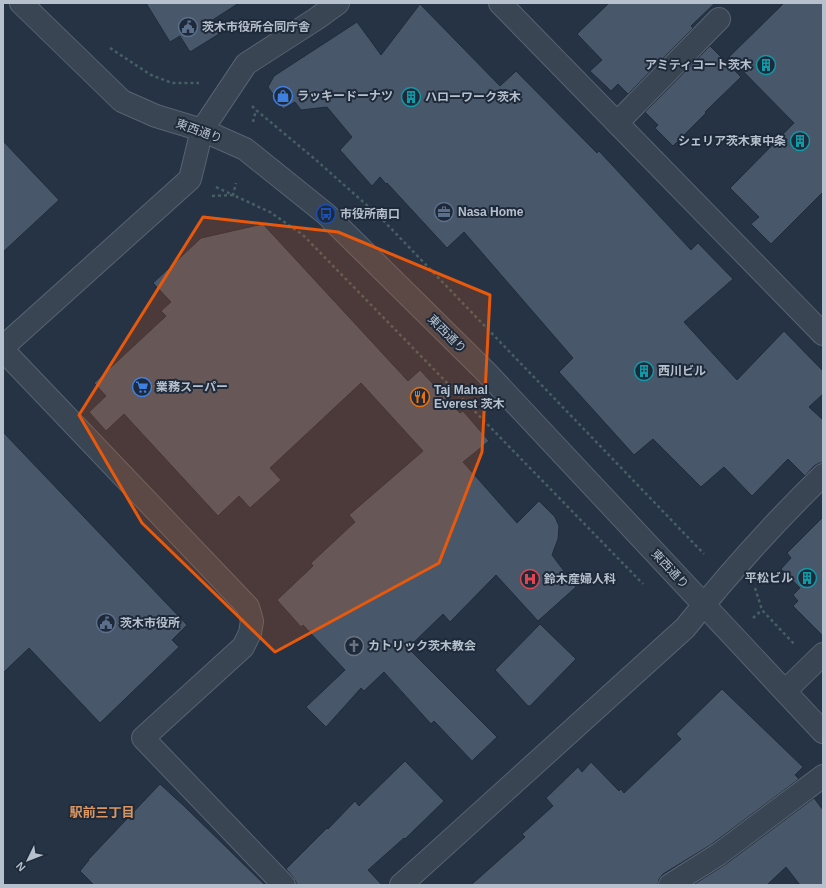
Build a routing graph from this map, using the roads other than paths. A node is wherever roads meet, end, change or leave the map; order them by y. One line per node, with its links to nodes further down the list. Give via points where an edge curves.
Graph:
1 (21, 3): 6 (street, 東西通り, via 122,101 156,116)
2 (338, 3): 6 (street, via 246,64)
3 (500, 3): 5 (street)
4 (719, 19): 5 (street)
5 (617, 123): 7 (street)
6 (202, 130): 8 (street, via 190,179); 10 (street, 東西通り, via 245,149 326,214 487,373)
7 (823, 334)
8 (3, 348): 15 (street, via 248,607 252,621 250,633 243,647 143,738)
9 (823, 475): 10 (street, via 796,501)
10 (704, 604): 12 (street, 東西通り); 16 (street, via 685,628)
11 (823, 654): 12 (street)
12 (785, 690): 13 (street, 東西通り)
13 (823, 732)
14 (823, 776): 17 (street, via 719,854)
15 (284, 885)
16 (401, 885)
17 (670, 885)

